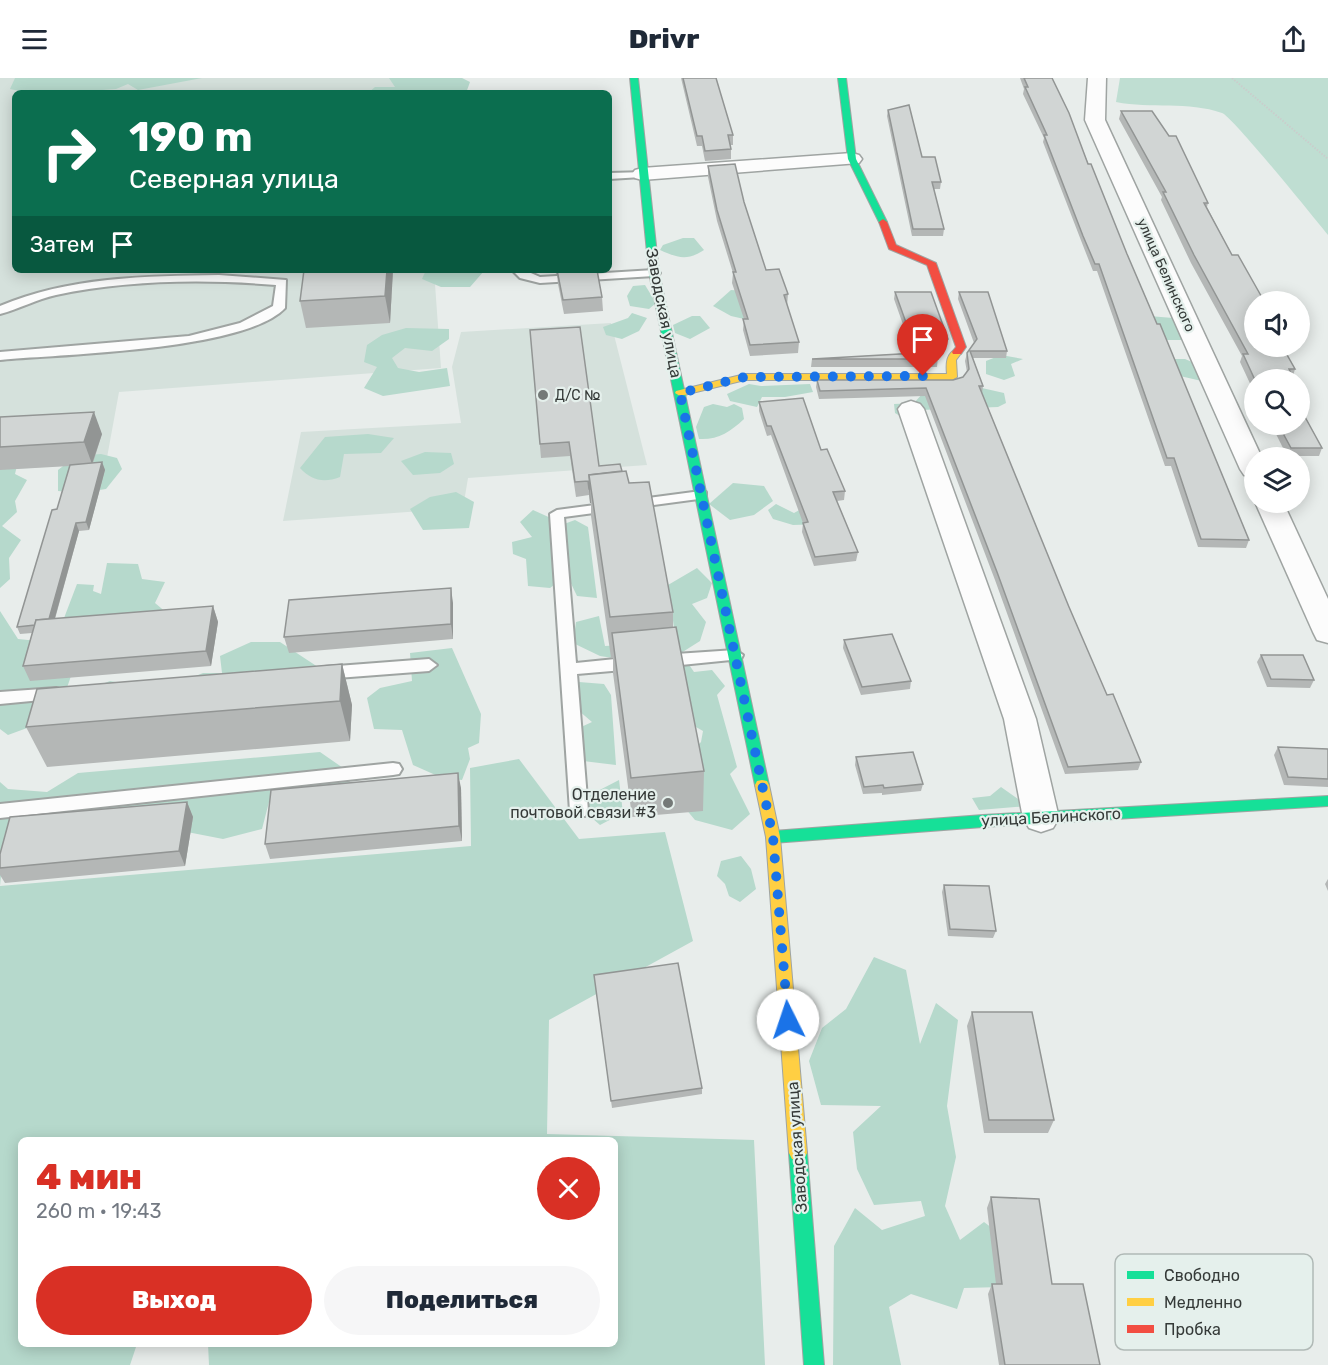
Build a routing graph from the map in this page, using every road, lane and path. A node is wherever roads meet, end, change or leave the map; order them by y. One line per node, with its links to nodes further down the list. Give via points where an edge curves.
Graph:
1 (634, 78): 7 (street, Заводская улица)
2 (842, 78): 5 (street)
3 (1097, 78): 15 (street, улица Белинского, via 1095,120)
4 (1232, 78): 6 (path)
5 (852, 159): 7 (street); 13 (street, via 892,247 931,263 961,347 951,360 952,377 745,377)
6 (1328, 159)
7 (642, 174): 8 (lane); 10 (street, Заводская улица)
8 (612, 176)
9 (521, 273): 10 (lane, via 540,280)
10 (654, 273): 13 (street, Заводская улица)
11 (0, 310): 12 (lane, via 15,301 52,292 116,285 245,277 282,282 279,308 233,329 189,340)
12 (0, 356)
13 (680, 393): 16 (street, Заводская улица)
14 (911, 409): 29 (street, via 1020,719)
15 (1244, 447)
16 (701, 495): 19 (street, Заводская улица); 21 (lane, via 557,514)
17 (1274, 513): 18 (street)
18 (1328, 632)
19 (735, 655): 21 (lane); 30 (street, Заводская улица)
20 (429, 665): 22 (lane)
21 (568, 669): 28 (lane)
22 (310, 674)
23 (72, 693): 24 (lane)
24 (0, 698)
25 (393, 769): 27 (lane)
26 (1328, 801): 29 (street, улица Белинского)
27 (0, 811)
28 (579, 811)
29 (1041, 818): 30 (street, улица Белинского)
30 (773, 837): 31 (street, Заводская улица)
31 (814, 1365)

